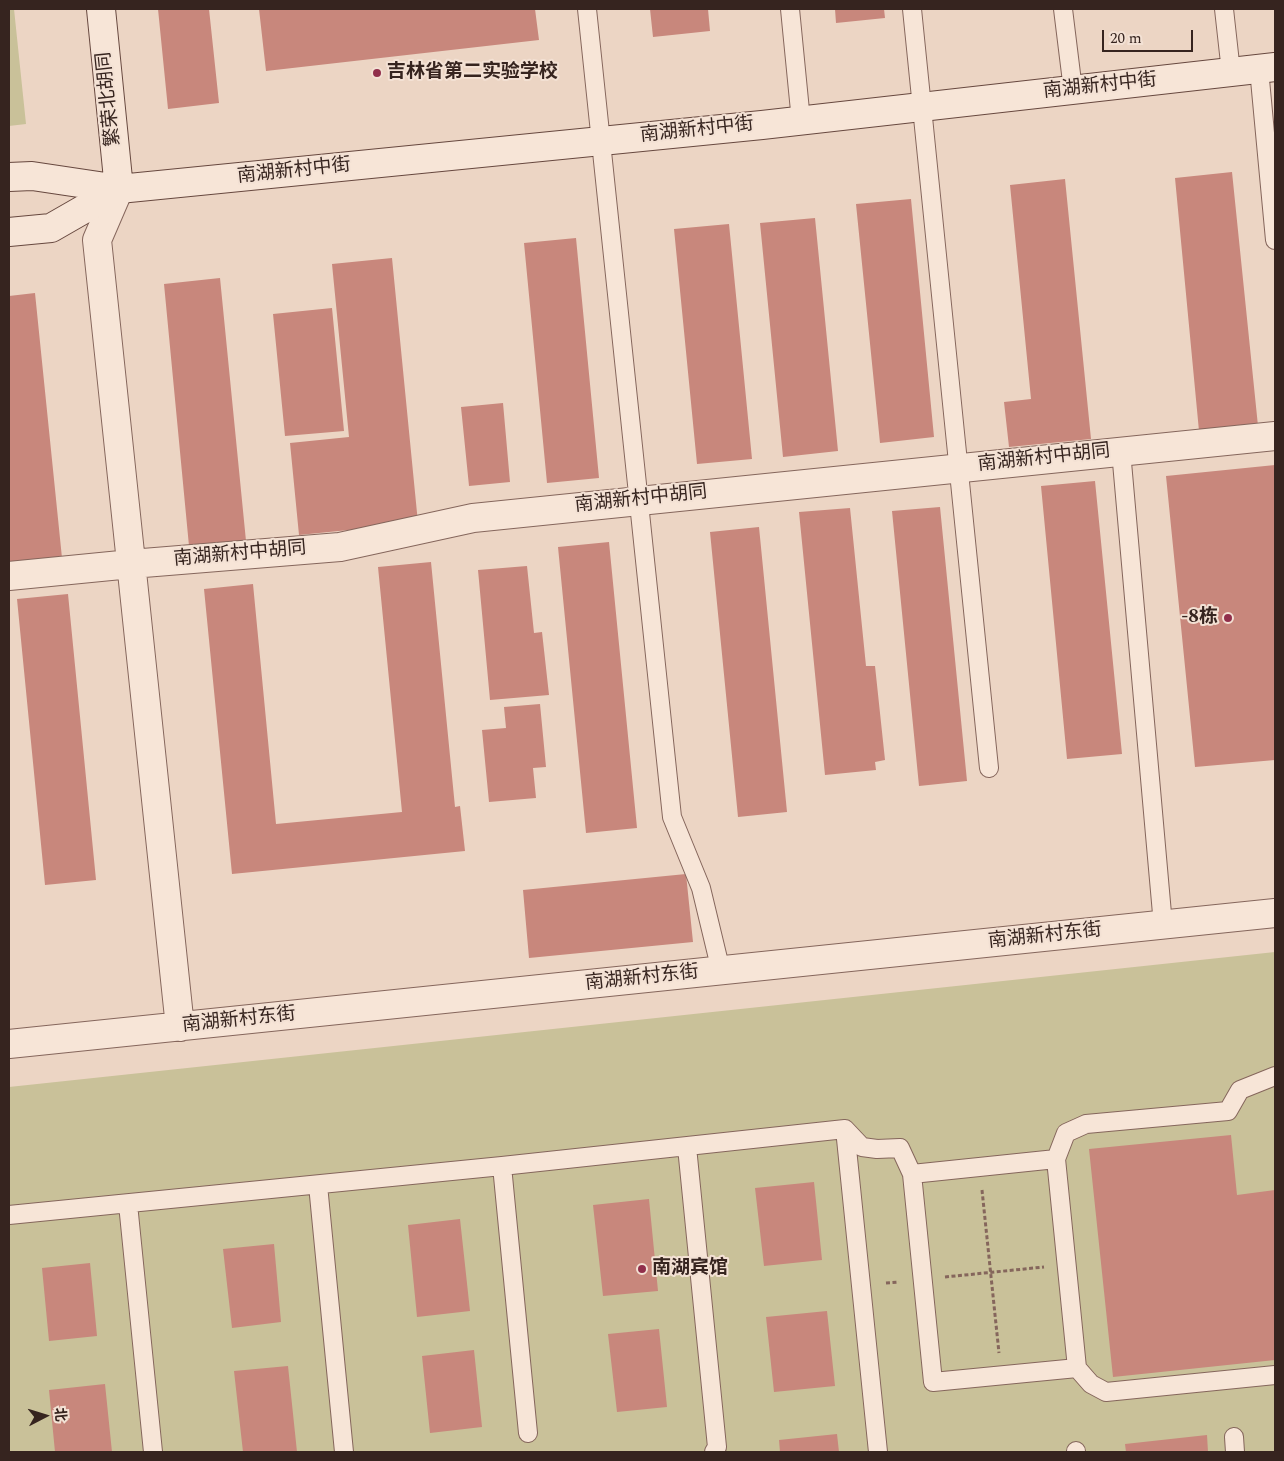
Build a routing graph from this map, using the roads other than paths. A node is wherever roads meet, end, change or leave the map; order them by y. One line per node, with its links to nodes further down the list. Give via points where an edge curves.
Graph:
1 (101, 9): 14 (street, 繁荣北胡同)
2 (587, 9): 12 (lane)
3 (790, 9): 11 (lane)
4 (912, 9): 10 (lane)
5 (1064, 9): 9 (lane)
6 (1224, 9): 8 (lane)
7 (1267, 68): 8 (street, 南湖新村中街); 16 (lane)
8 (1231, 72): 9 (street, 南湖新村中街)
9 (1073, 90): 10 (street, 南湖新村中街)
10 (922, 107): 11 (street, 南湖新村中街); 19 (lane)
11 (801, 121): 12 (street, 南湖新村中街)
12 (600, 141): 14 (street, 南湖新村中街); 20 (lane)
13 (9, 177): 14 (street, 南湖新村中街, via 32,176)
14 (119, 189): 15 (street, 南湖新村中街, via 52,228); 21 (street, via 96,240)
15 (9, 232)
16 (1275, 240)
17 (1275, 436): 18 (street, 南湖新村中胡同)
18 (1121, 451): 19 (street, 南湖新村中胡同); 25 (lane)
19 (958, 468): 20 (street, 南湖新村中胡同); 23 (lane)
20 (639, 501): 21 (street, 南湖新村中胡同, via 473,518 340,547); 26 (lane, via 672,817 701,888)
21 (130, 564): 22 (street, 南湖新村中胡同); 27 (street)
22 (9, 576)
23 (989, 768)
24 (1275, 913): 25 (street, 南湖新村东街)
25 (1164, 924): 26 (street, 南湖新村东街)
26 (721, 971): 27 (street, 南湖新村东街)
27 (180, 1027): 28 (street, 南湖新村东街)
28 (9, 1044)
29 (1275, 1076): 32 (lane, via 1240,1090 1228,1111 1086,1124 1066,1132)
30 (845, 1130): 31 (lane); 34 (lane, via 862,1147 900,1148); 44 (lane)
31 (687, 1147): 33 (lane); 43 (lane, via 717,1447)
32 (1056, 1159): 34 (lane); 38 (lane)
33 (502, 1166): 35 (lane); 40 (lane)
34 (912, 1174): 38 (lane, via 932,1382)
35 (318, 1185): 36 (lane); 42 (lane)
36 (128, 1204): 37 (lane); 41 (lane)
37 (9, 1215)
38 (1077, 1368): 39 (lane, via 1091,1384 1106,1392)
39 (1275, 1375)
40 (528, 1433)
41 (154, 1452)
42 (344, 1452)
43 (714, 1452)
44 (878, 1452)

